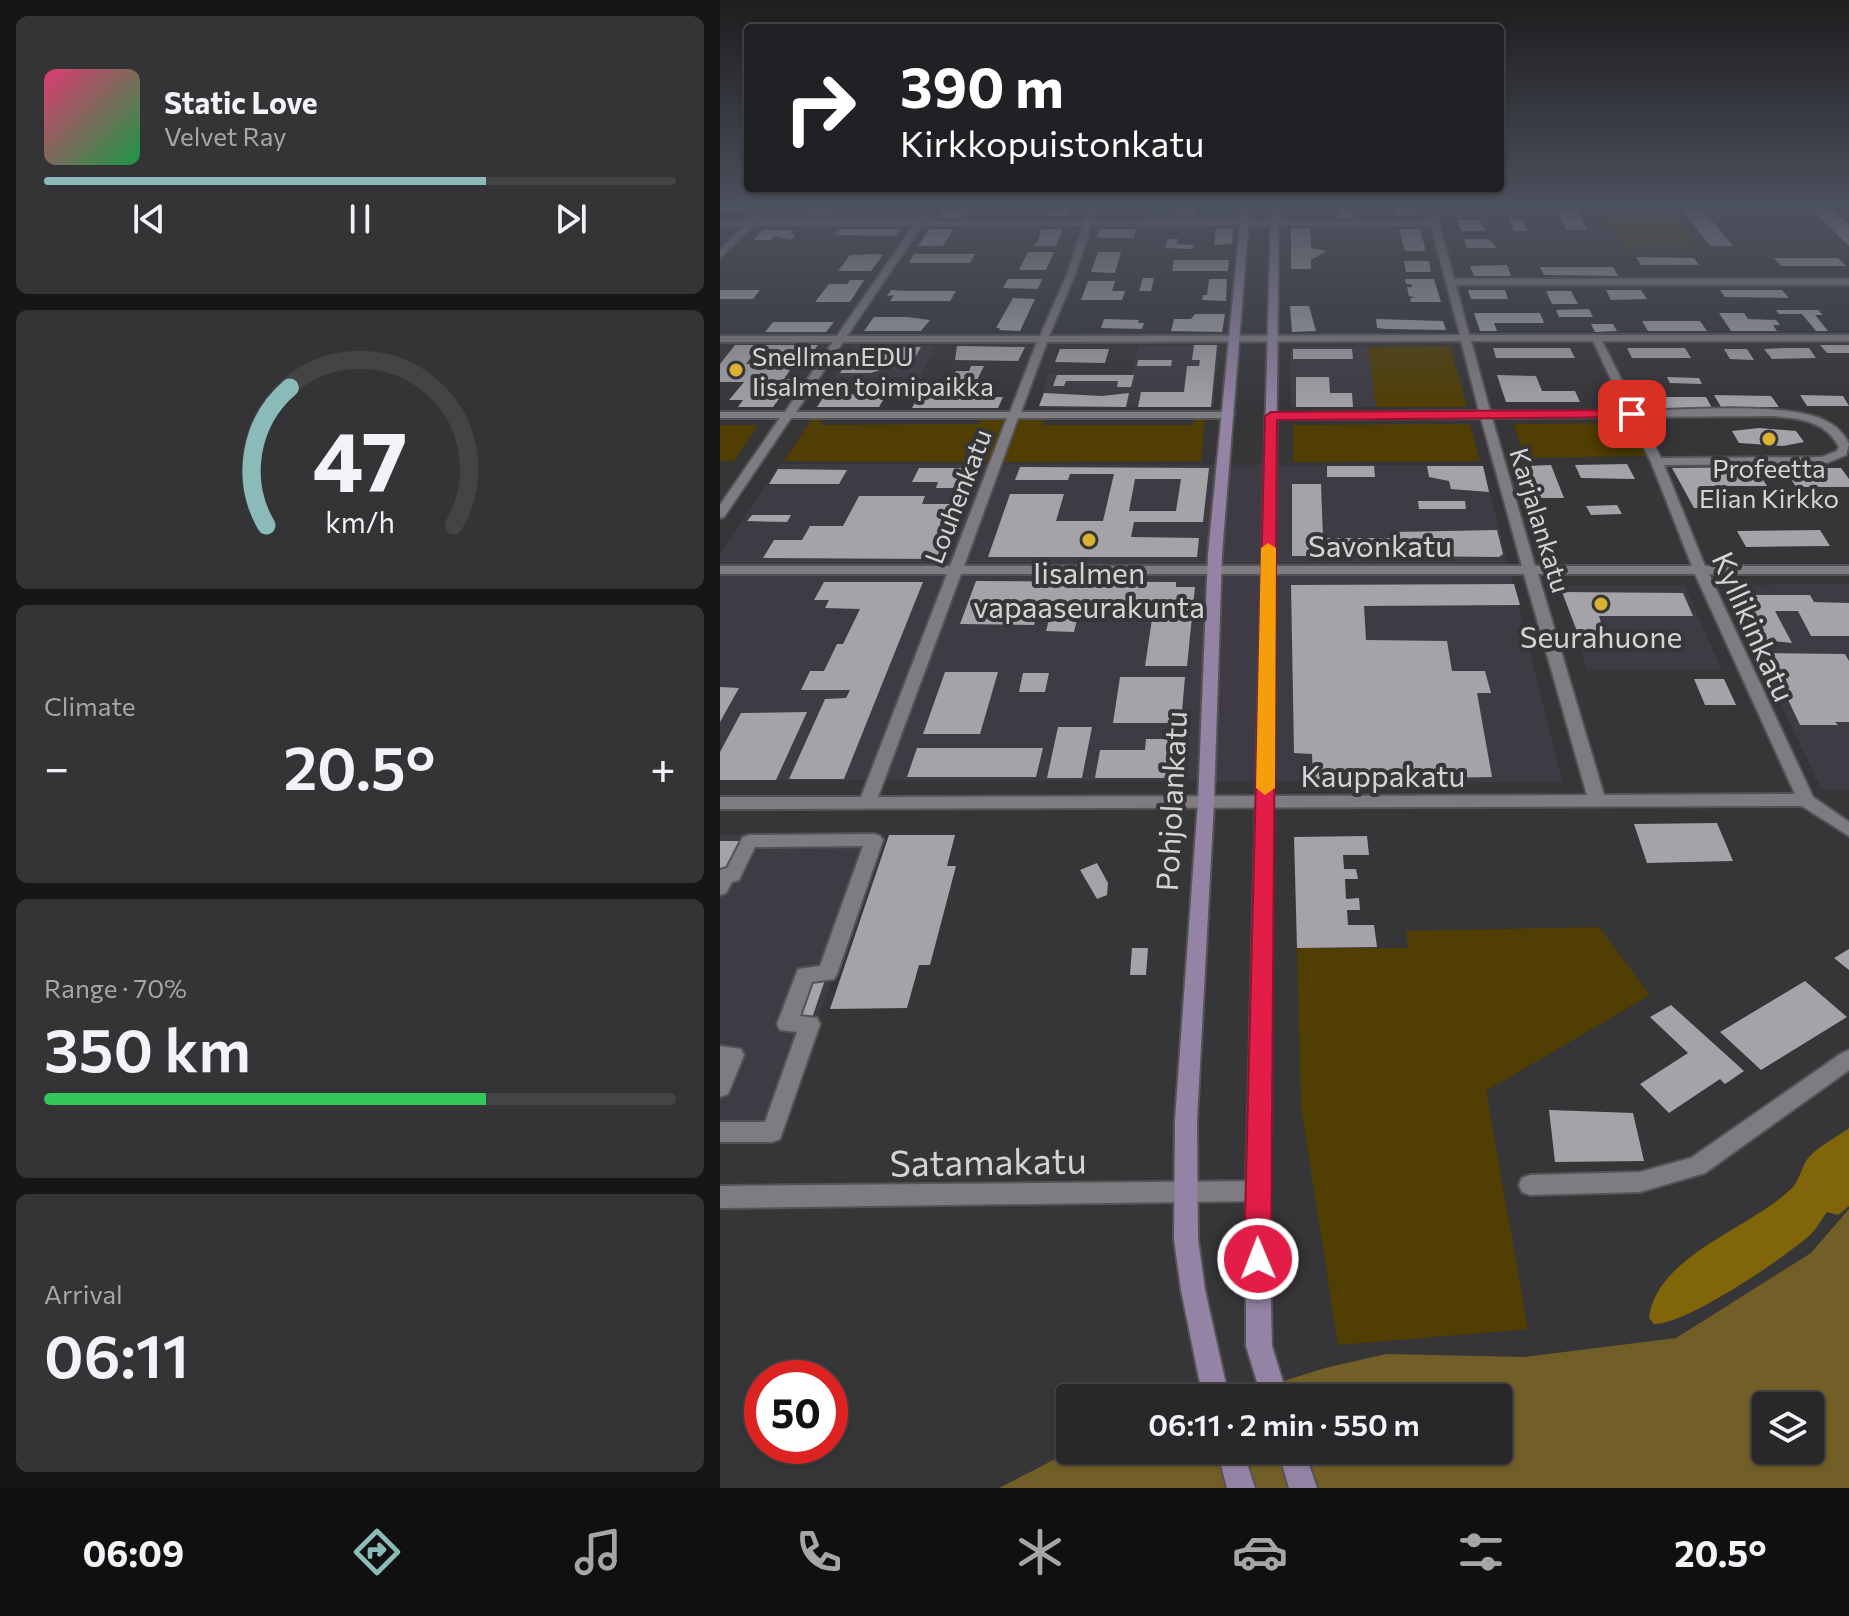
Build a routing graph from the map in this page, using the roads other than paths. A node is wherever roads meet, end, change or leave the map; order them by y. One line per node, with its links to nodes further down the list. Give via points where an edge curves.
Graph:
1 (885, 274): 8 (street)
2 (1071, 274): 9 (street, Louhenkatu)
3 (1241, 274): 10 (main road, Pohjolankatu)
4 (1274, 274): 11 (main road)
5 (1449, 274): 6 (street, Karjalankatu)
6 (1451, 282): 7 (street); 15 (street, Karjalankatu)
7 (1849, 282)
8 (841, 338): 9 (street); 14 (street); 18 (street)
9 (1043, 338): 10 (street); 19 (street, Louhenkatu)
10 (1236, 338): 11 (street); 20 (main road, Pohjolankatu)
11 (1273, 338): 15 (street); 22 (main road)
12 (1596, 338): 13 (street); 15 (street); 16 (street, Kyllikinkatu)
13 (1849, 338)
14 (720, 339)
15 (1467, 339): 21 (street, Karjalankatu)
16 (1632, 414): 21 (street); 23 (street, via 1784,414 1819,422); 24 (street, Kyllikinkatu)
17 (720, 415): 18 (street)
18 (788, 415): 19 (street); 25 (street)
19 (1014, 415): 20 (street); 28 (street, Louhenkatu)
20 (1229, 415): 31 (main road, Pohjolankatu)
21 (1485, 415): 22 (street); 26 (street, Karjalankatu)
22 (1271, 416): 32 (main road)
23 (1845, 439): 24 (street, via 1842,453 1824,460)
24 (1657, 462): 29 (street, Kyllikinkatu)
25 (720, 514)
26 (1531, 569): 29 (street, Savonkatu); 32 (street, Savonkatu); 34 (street, Karjalankatu)
27 (720, 570): 28 (street, Savonkatu)
28 (955, 570): 31 (street, Savonkatu); 38 (street, Louhenkatu)
29 (1700, 570): 30 (street, Savonkatu); 33 (street, Kyllikinkatu)
30 (1849, 570)
31 (1215, 571): 32 (street, Savonkatu); 35 (main road, Pohjolankatu)
32 (1267, 571): 36 (main road)
33 (1806, 800): 34 (street, Kauppakatu); 39 (street)
34 (1597, 801): 36 (street, Kauppakatu)
35 (1206, 802): 36 (street, Kauppakatu); 38 (street, Kauppakatu); 46 (main road, Pohjolankatu)
36 (1265, 802): 47 (main road)
37 (720, 803): 38 (street, Kauppakatu)
38 (867, 804)
39 (1849, 830)
40 (720, 888): 44 (street, via 726,875 733,875 749,841 874,840 827,974 805,974 787,1024 810,1024 772,1132)
41 (720, 1055): 43 (street, via 734,1055)
42 (1849, 1059): 45 (street, via 1697,1166 1640,1182)
43 (720, 1088)
44 (720, 1132)
45 (1530, 1185)
46 (1185, 1191): 47 (street, Satamakatu); 48 (street, Satamakatu); 49 (main road, Pohjolankatu, via 1189,1264)
47 (1257, 1191): 50 (main road, via 1259,1346)
48 (721, 1201)
49 (1212, 1384)
50 (1271, 1384)
51 (1234, 1464): 53 (main road)
52 (1295, 1464): 54 (main road)
53 (1241, 1488)
54 (1303, 1488)

